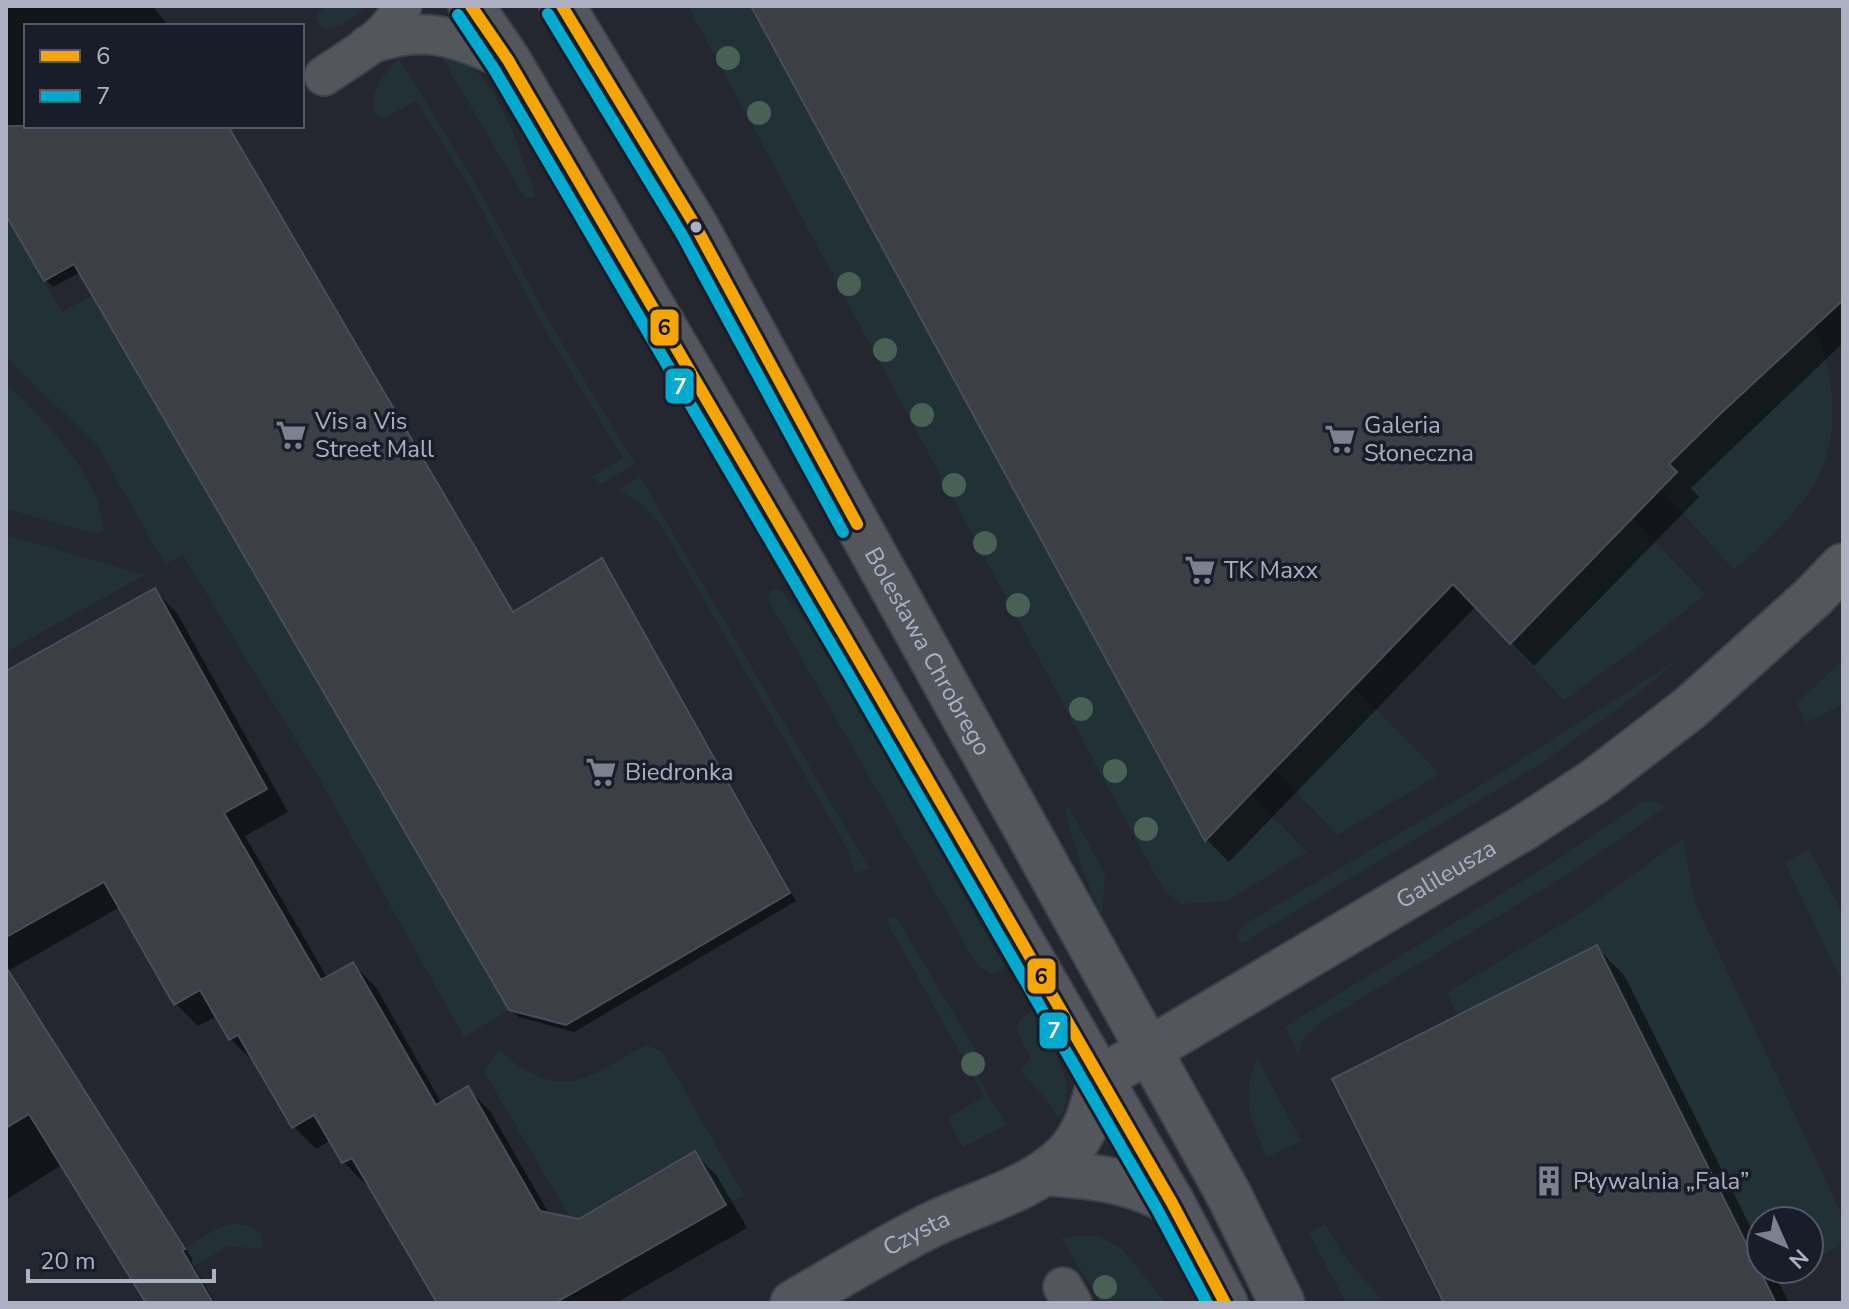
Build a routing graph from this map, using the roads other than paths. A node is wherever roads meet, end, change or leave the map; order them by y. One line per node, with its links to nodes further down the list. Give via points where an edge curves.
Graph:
1 (402, 6): 4 (lane, via 389,27)
2 (471, 6): 5 (street)
3 (562, 6): 10 (street, Bolesława Chrobrego, via 696,227)
4 (368, 45): 5 (lane, via 423,33 454,38); 6 (lane)
5 (508, 60): 11 (street)
6 (324, 76)
7 (1843, 566): 9 (street, Galileusza)
8 (1843, 596): 9 (street, Galileusza)
9 (1771, 636): 10 (street, Galileusza, via 1652,739 1537,820)
10 (1148, 1048): 11 (street, Galileusza); 16 (street, Bolesława Chrobrego)
11 (1100, 1079): 12 (street, Czysta, via 1083,1133); 13 (street)
12 (1047, 1173): 13 (street, Czysta, via 1109,1178); 14 (street, Czysta, via 927,1227)
13 (1172, 1203): 15 (street)
14 (793, 1303)
15 (1225, 1303)
16 (1282, 1303)

